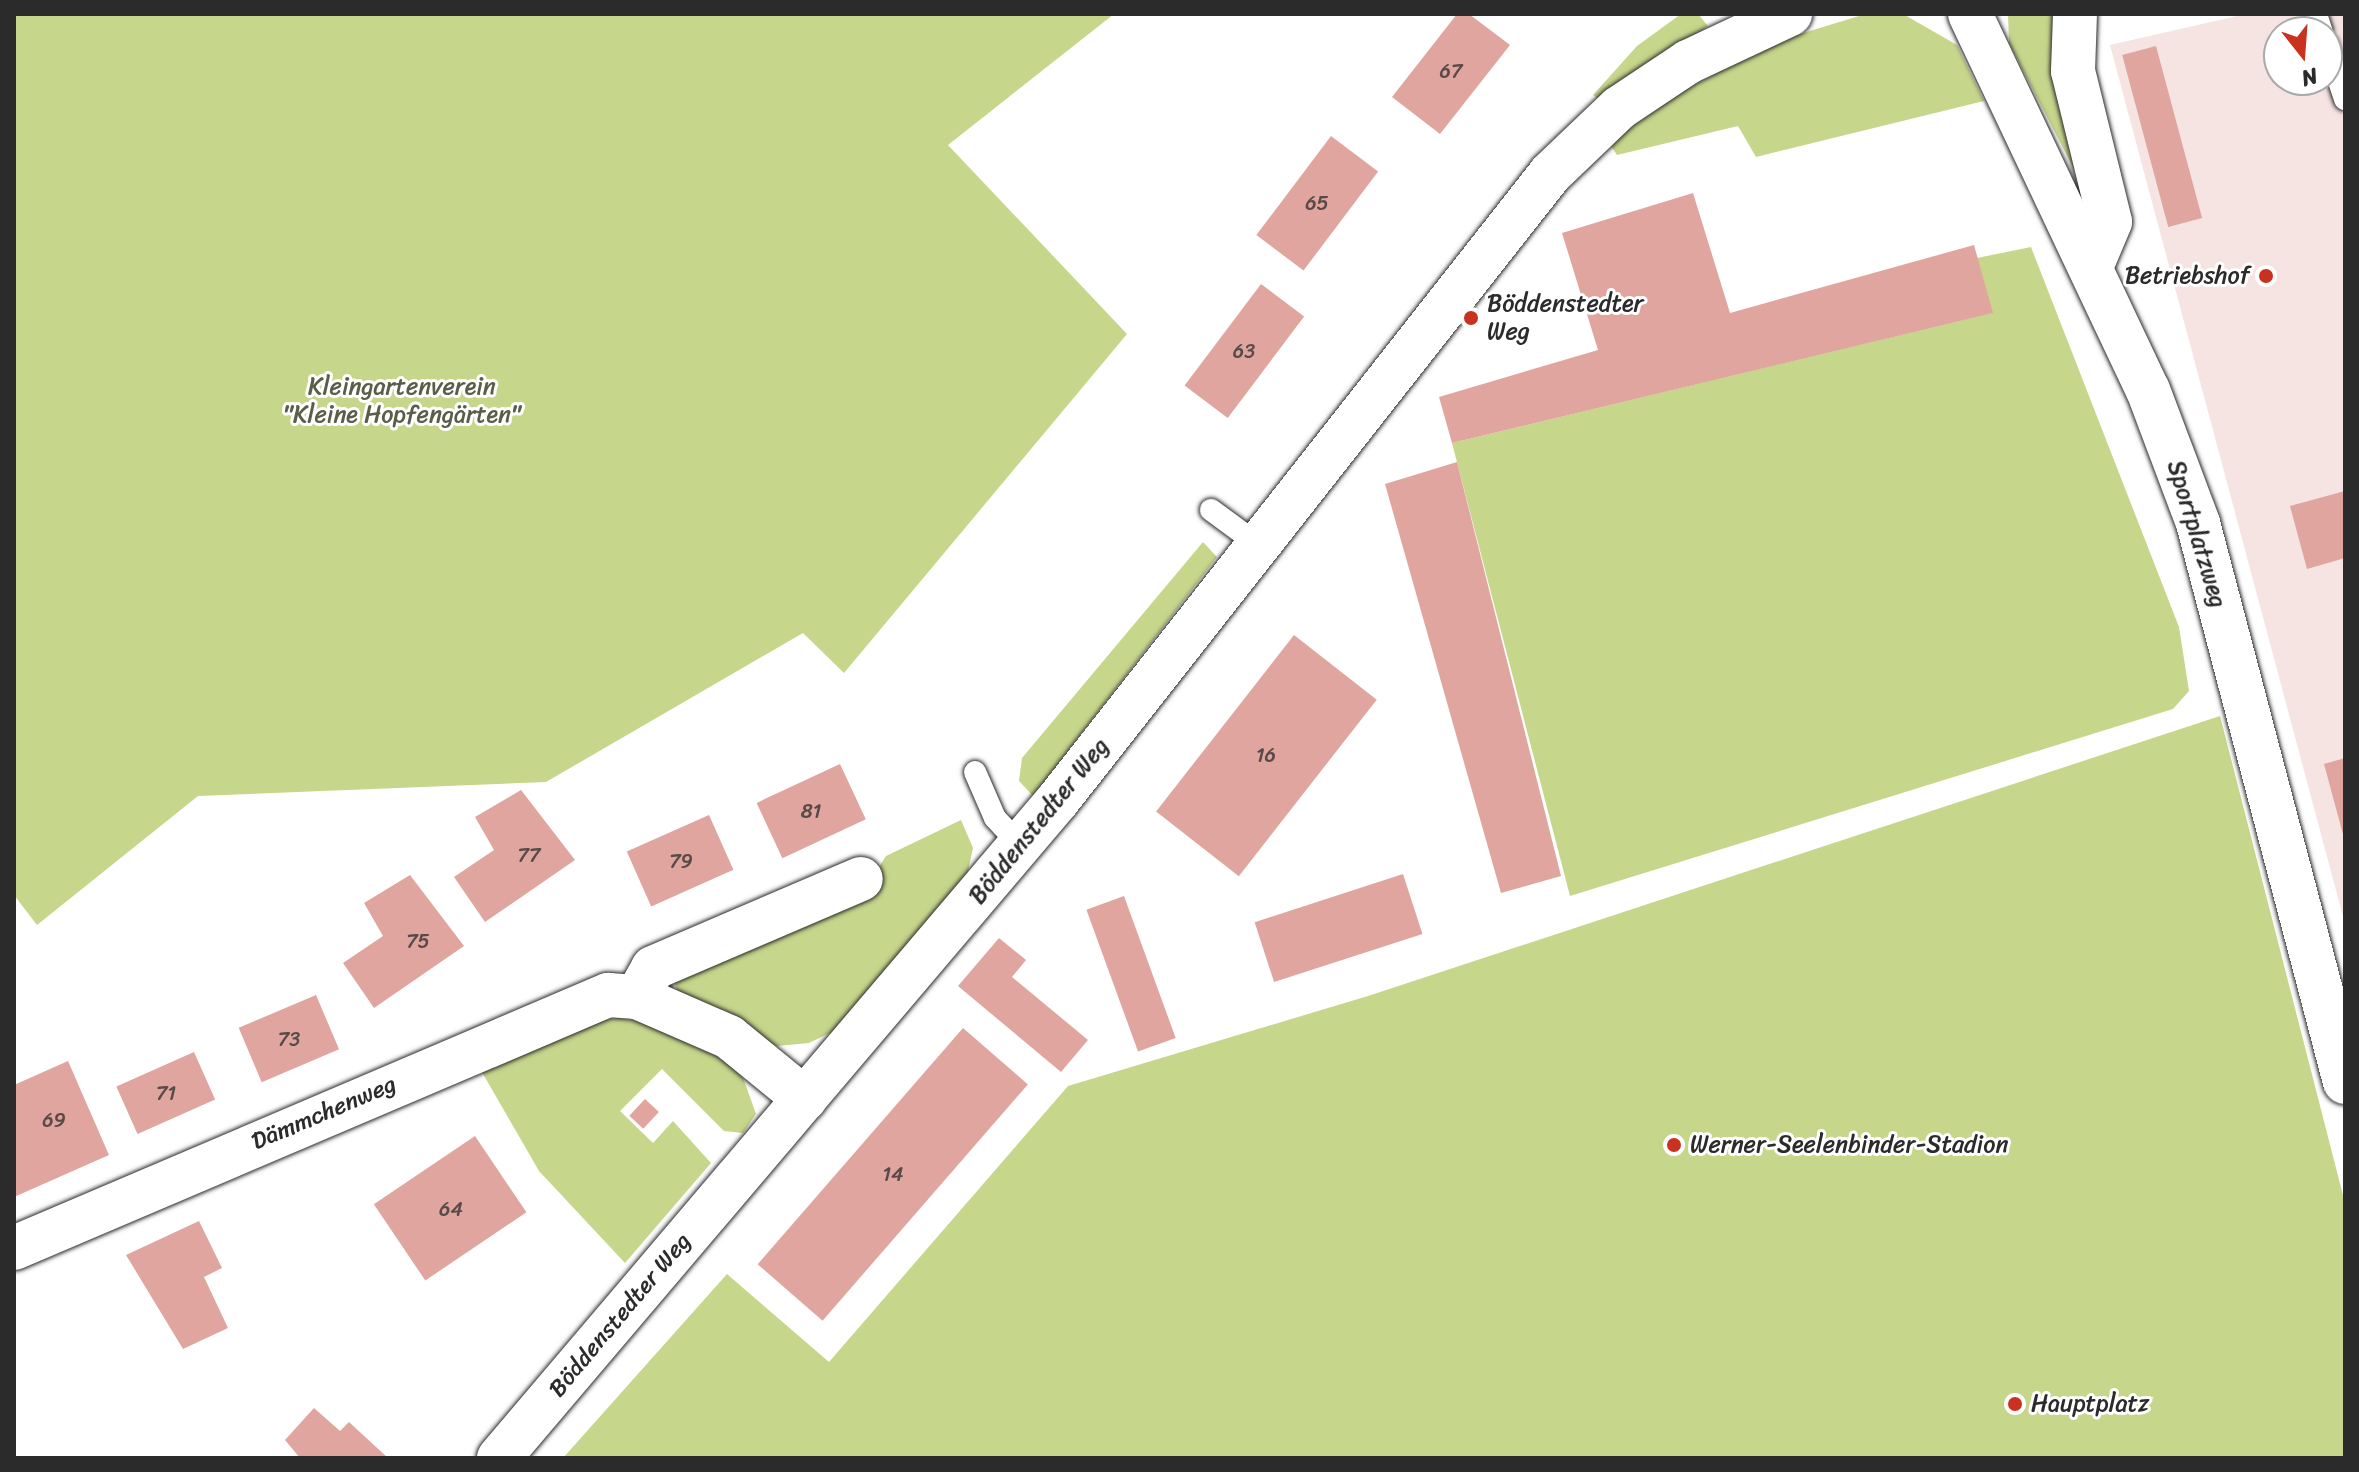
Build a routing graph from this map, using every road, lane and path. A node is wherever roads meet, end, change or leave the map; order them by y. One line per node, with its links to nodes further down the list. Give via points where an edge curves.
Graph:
1 (1970, 14): 4 (street, Sportplatzweg)
2 (2075, 14): 4 (street, via 2073,71 2110,222)
3 (1759, 18): 6 (street, Böddenstedter Weg, via 1619,108 1550,174)
4 (2091, 267): 11 (street, Sportplatzweg, via 2198,523)
5 (1211, 510): 6 (lane)
6 (1260, 546): 8 (street, Böddenstedter Weg)
7 (975, 772): 8 (lane, via 995,818)
8 (1021, 846): 12 (street, Böddenstedter Weg)
9 (861, 879): 10 (street, via 653,968)
10 (637, 997): 12 (street, Dämmchenweg, via 729,1037); 13 (street, Dämmchenweg, via 608,995 574,1006)
11 (2345, 1082)
12 (805, 1099): 14 (street, Böddenstedter Weg)
13 (14, 1248)
14 (499, 1458)

